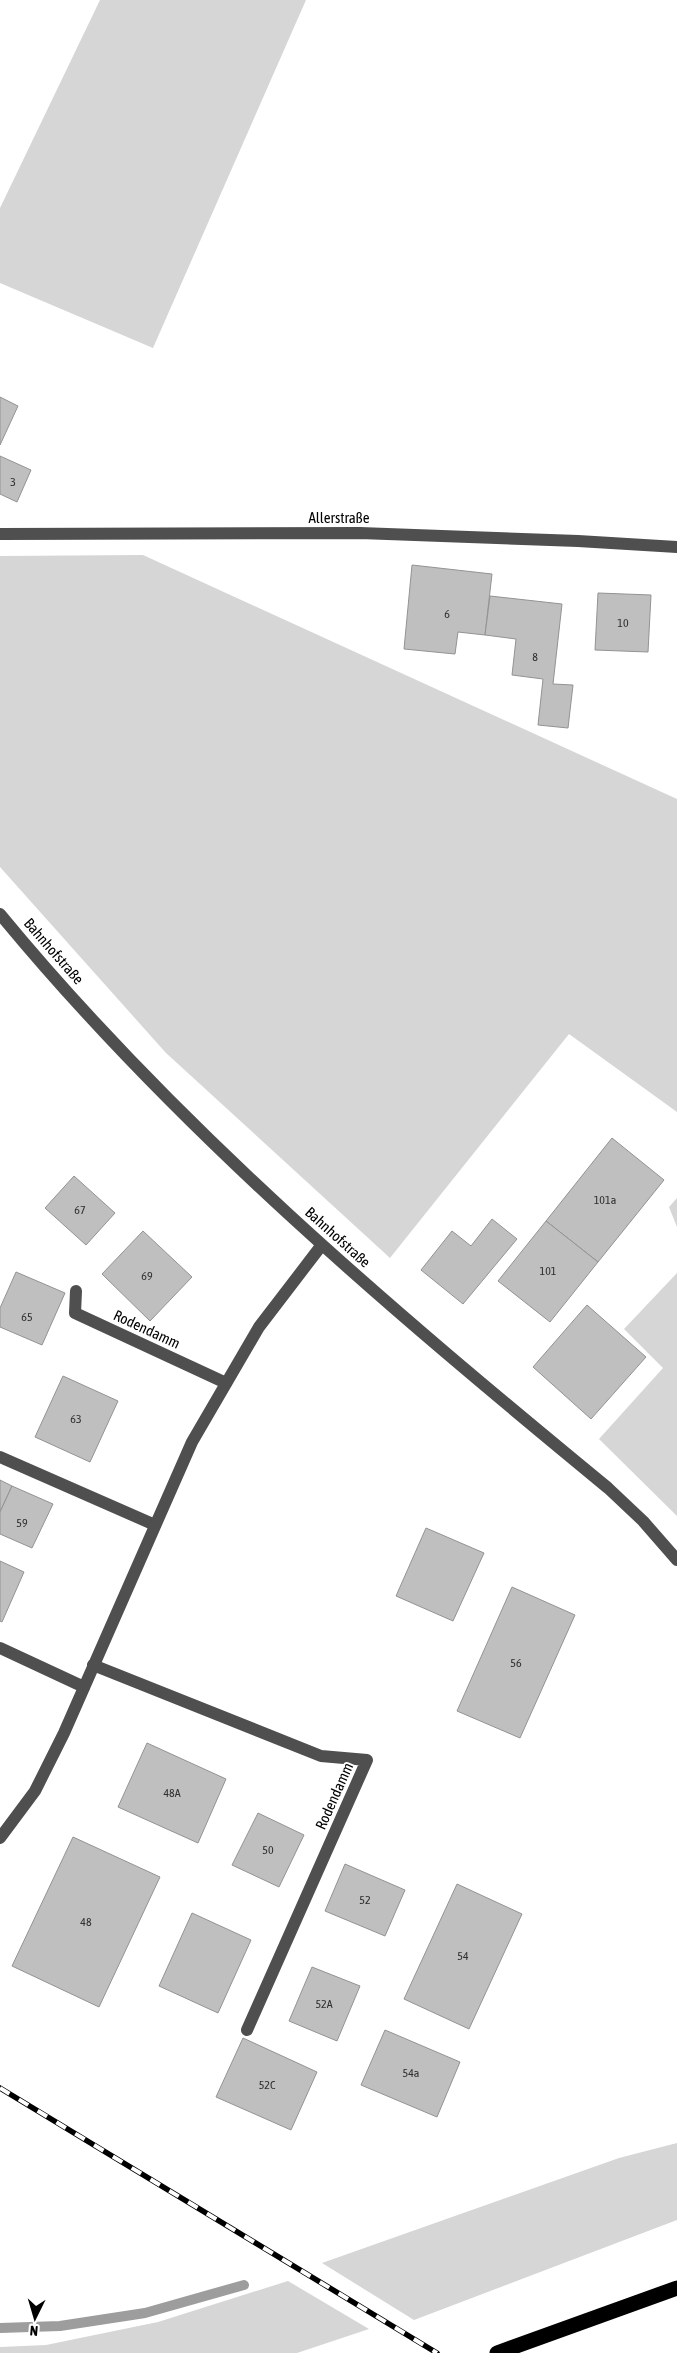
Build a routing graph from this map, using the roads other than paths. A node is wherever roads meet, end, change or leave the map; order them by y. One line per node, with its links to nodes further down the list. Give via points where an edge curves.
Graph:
1 (0, 534): 2 (street, Allerstraße, via 360,533)
2 (677, 547)
3 (0, 914): 4 (street, Bahnhofstraße, via 150,1082)
4 (321, 1246): 6 (street, via 259,1327); 9 (street, Bahnhofstraße, via 608,1488)
5 (76, 1290): 6 (street, Rodendamm, via 75,1313)
6 (226, 1383): 8 (street, via 192,1442)
7 (0, 1457): 8 (street)
8 (155, 1525): 11 (street)
9 (677, 1560)
10 (0, 1648): 12 (street)
11 (93, 1665): 12 (street); 14 (street, Rodendamm, via 321,1756 368,1760)
12 (84, 1687): 13 (street, via 35,1791)
13 (0, 1838)
14 (246, 2030)
15 (677, 2288): 16 (highway)
16 (497, 2353)

